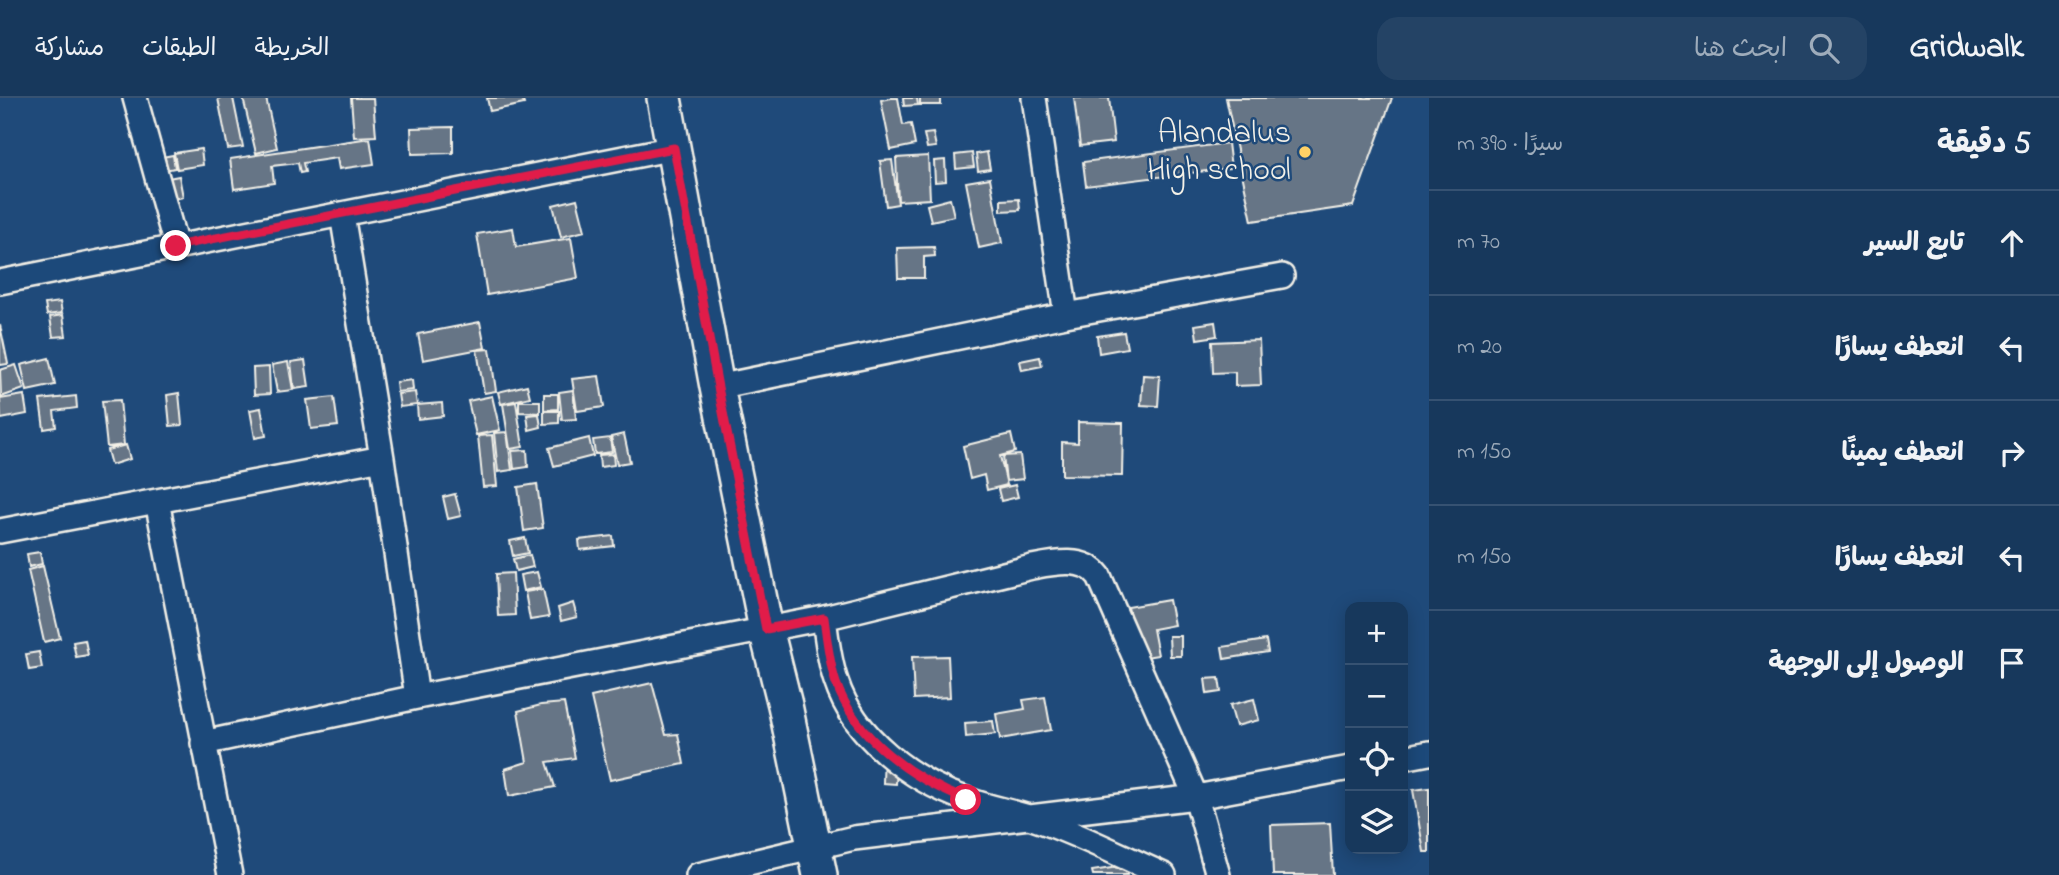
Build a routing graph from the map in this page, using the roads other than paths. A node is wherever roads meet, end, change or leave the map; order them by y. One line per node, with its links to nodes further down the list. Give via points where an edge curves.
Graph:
1 (135, 98): 6 (street)
2 (664, 98): 4 (main road)
3 (1034, 98): 9 (street)
4 (674, 148): 5 (street); 10 (main road)
5 (342, 214): 6 (street); 11 (street)
6 (176, 246): 8 (street)
7 (1283, 276): 9 (street)
8 (0, 282)
9 (1066, 315): 10 (street)
10 (718, 387): 15 (main road)
11 (382, 458): 12 (street); 16 (street)
12 (157, 501): 13 (street); 17 (street)
13 (0, 531)
14 (824, 618): 15 (street); 21 (street, via 1032,567 1065,563 1094,569); 22 (street, via 836,682 869,735 941,790)
15 (766, 629): 16 (street); 23 (main road)
16 (417, 697): 17 (street)
17 (204, 743): 24 (street)
18 (1429, 753): 19 (street)
19 (1408, 757)
20 (1345, 769): 21 (street)
21 (1196, 797): 22 (street); 27 (street)
22 (1033, 818): 23 (street, via 898,831); 26 (street)
23 (818, 861): 25 (street)
24 (230, 875)
25 (698, 875)
26 (1164, 875)
27 (1218, 875)

